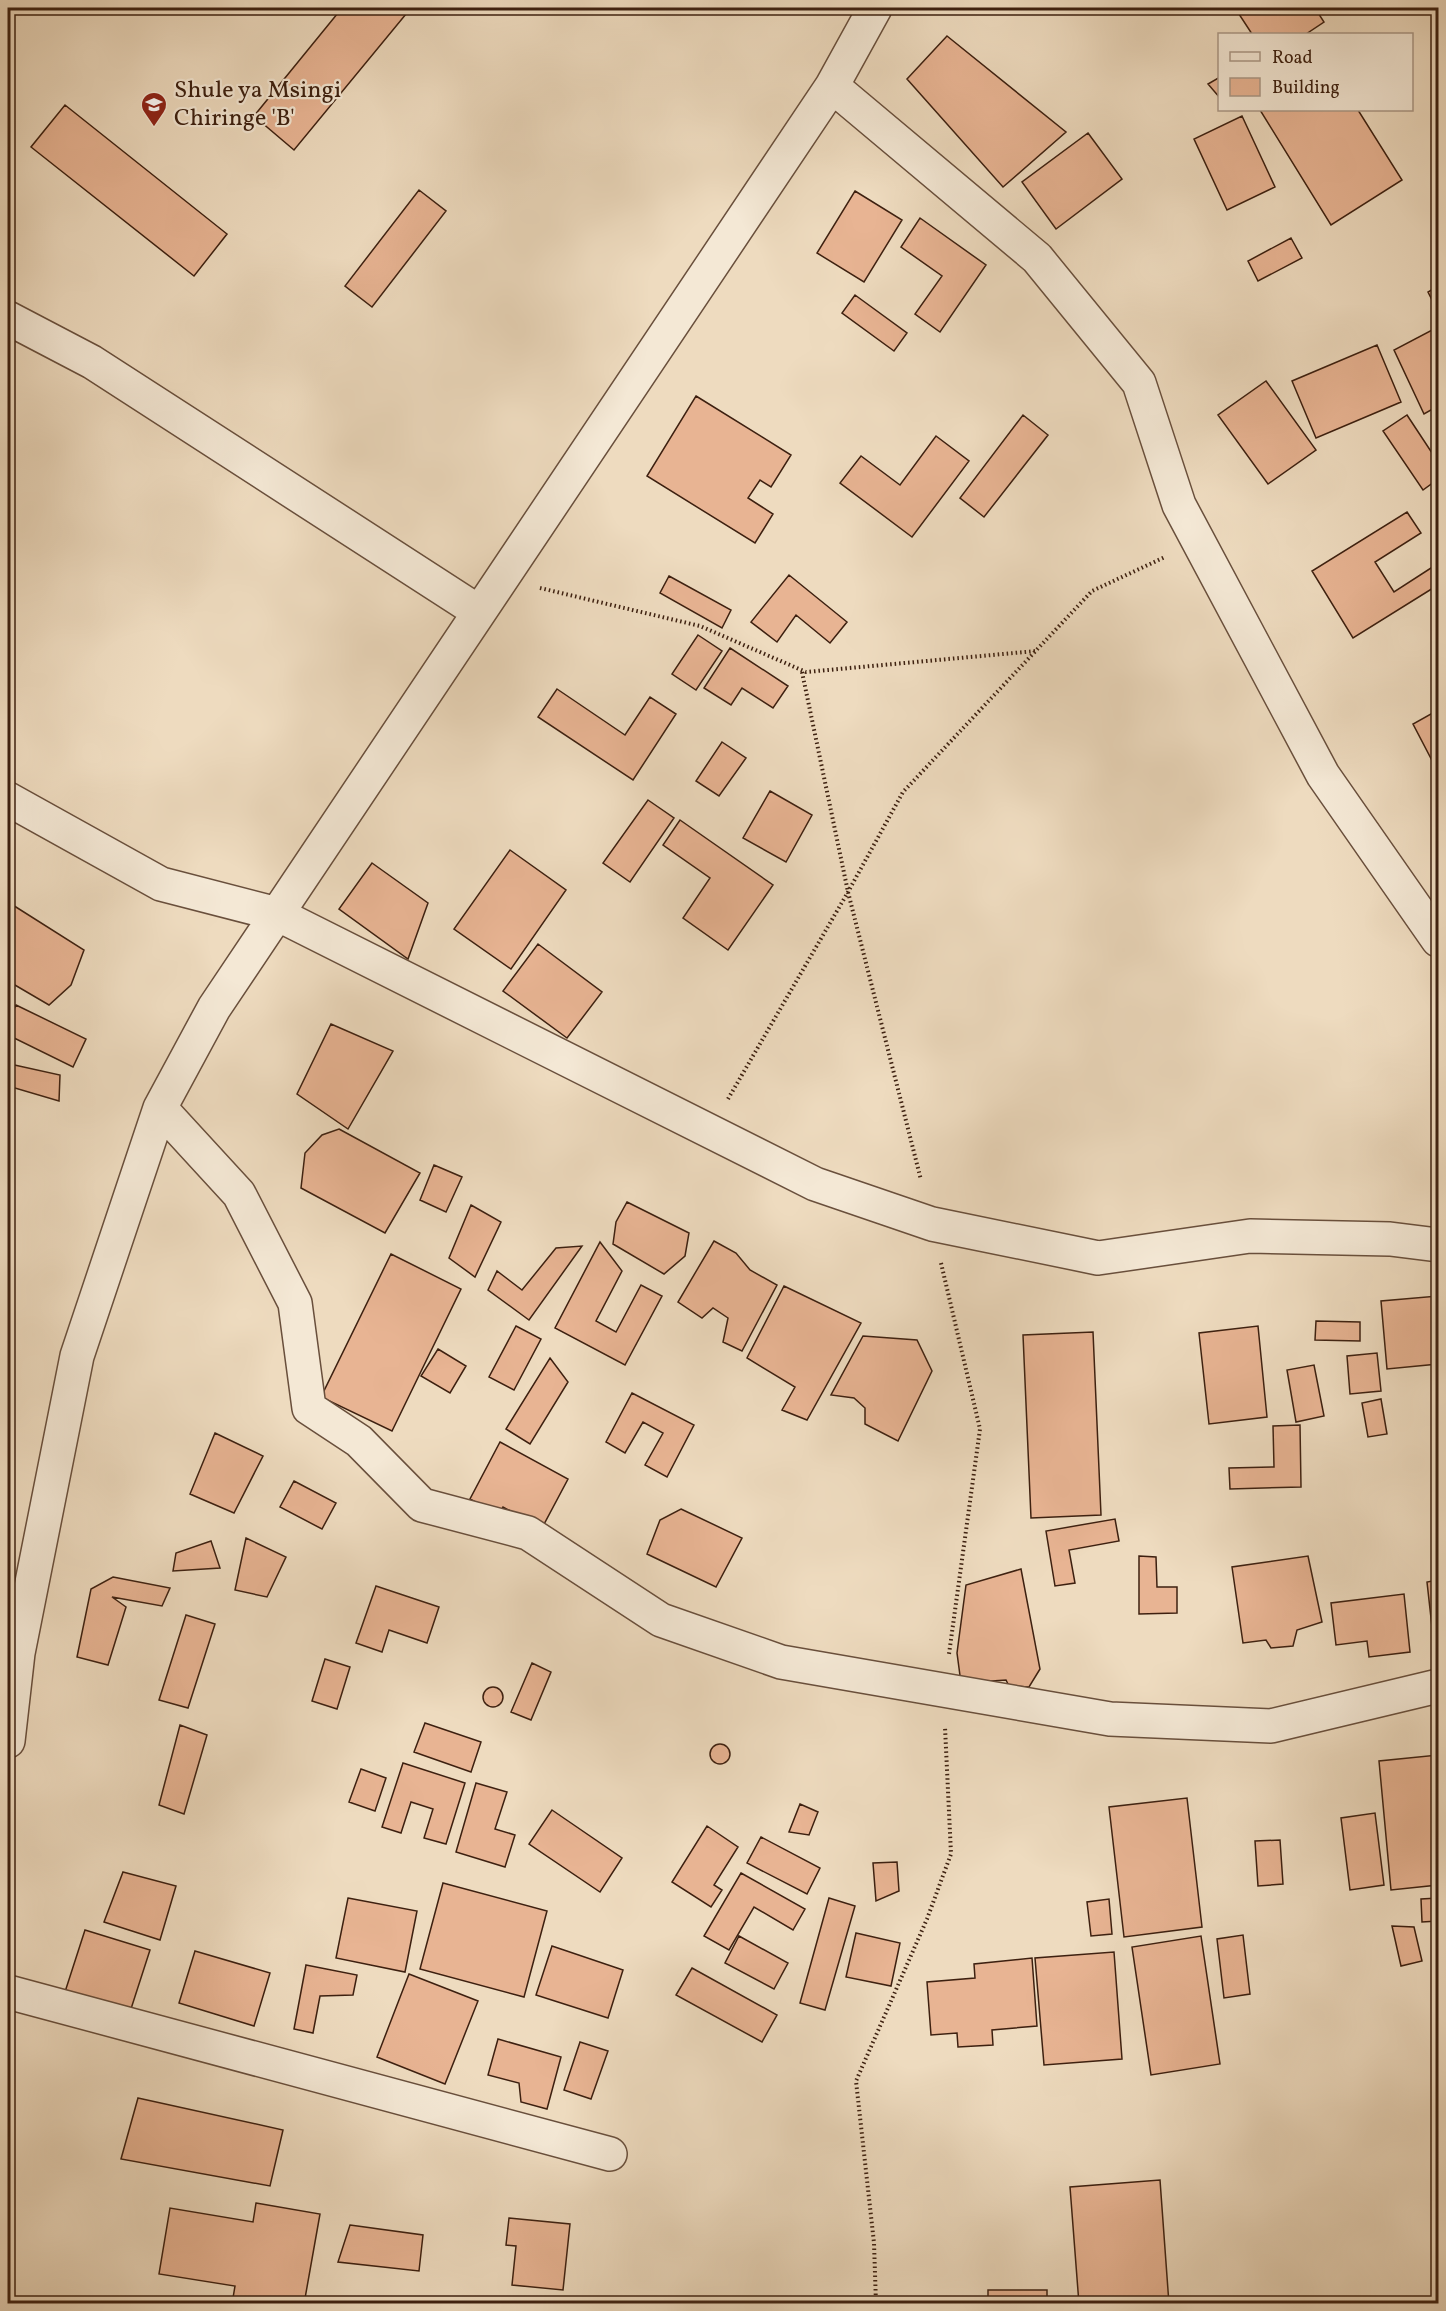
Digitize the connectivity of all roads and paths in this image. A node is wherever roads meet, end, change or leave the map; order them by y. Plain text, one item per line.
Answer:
1 (875, 8) edge
2 (832, 86) junction
3 (8, 318) edge
4 (1198, 541) junction
5 (501, 579) junction
6 (479, 612) junction
7 (1036, 651) junction
8 (802, 672) dead end
9 (8, 799) edge
10 (848, 892) junction
11 (276, 914) junction
12 (1438, 940) edge
13 (160, 1108) junction
14 (710, 1131) junction
15 (932, 1224) junction
16 (1438, 1245) edge
17 (1438, 1686) edge
18 (943, 1689) junction
19 (8, 1741) edge
20 (8, 1992) edge
21 (610, 2154) dead end
22 (876, 2304) edge

1 - 2 street
2 - 4 street
2 - 5 street
3 - 6 street
4 - 7 path
4 - 12 street
5 - 6 street
5 - 7 path
6 - 11 street
7 - 10 path
8 - 10 path
9 - 11 street
10 - 14 path
10 - 15 path
11 - 13 street
11 - 14 street
13 - 18 street
13 - 19 street
14 - 15 street
15 - 16 street
15 - 18 path
17 - 18 street
18 - 22 path
20 - 21 street

